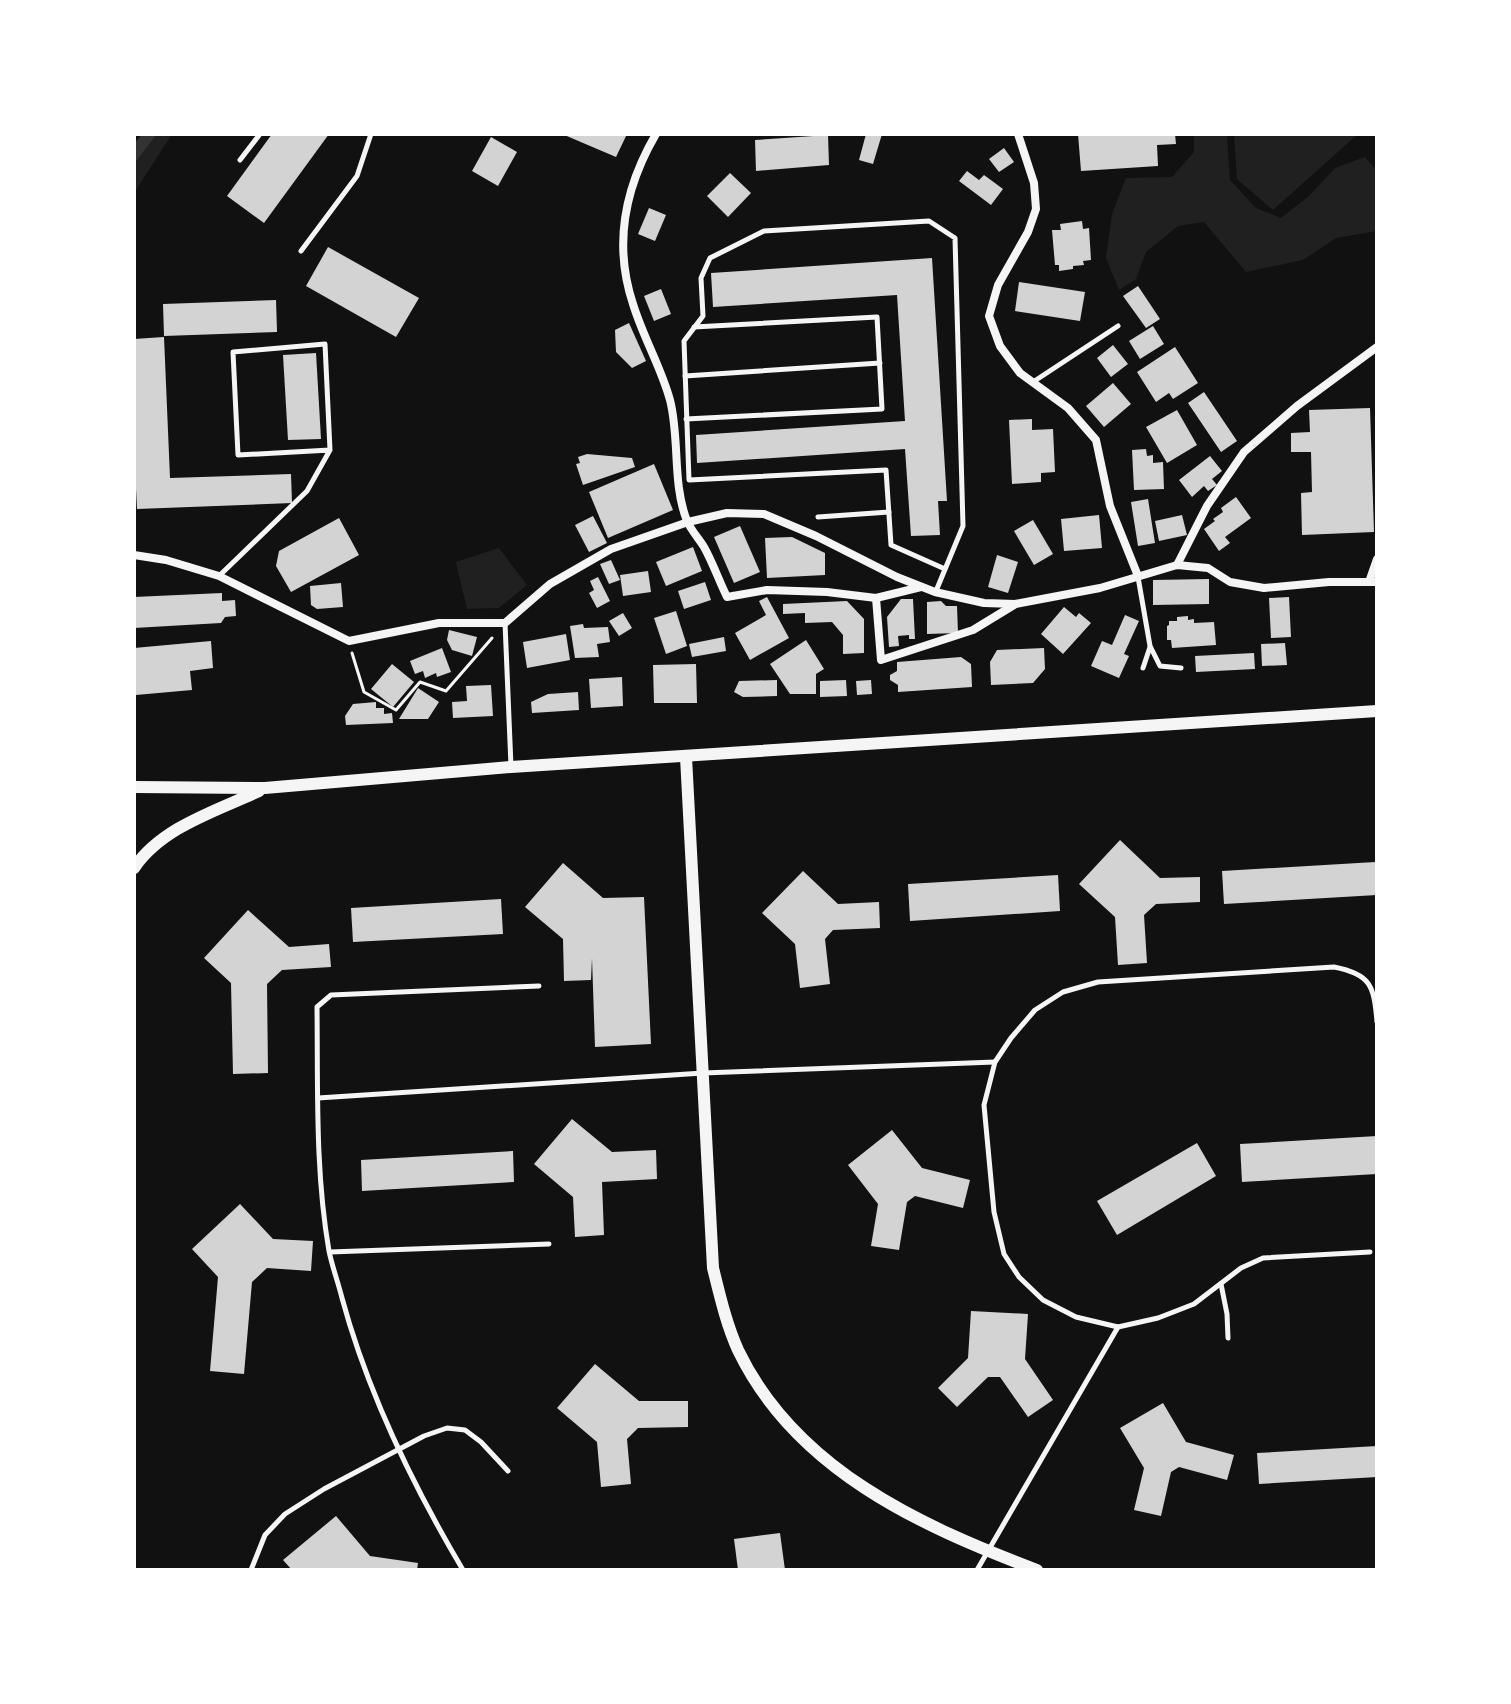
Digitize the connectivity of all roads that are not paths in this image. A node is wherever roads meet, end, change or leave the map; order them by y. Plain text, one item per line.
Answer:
1 (260, 134) edge
2 (371, 134) edge
3 (656, 134) edge
4 (1018, 134) edge
5 (240, 160) dead end
6 (301, 251) dead end
7 (1118, 326) dead end
8 (694, 327) junction
9 (1377, 347) edge
10 (880, 363) junction
11 (685, 376) junction
12 (1032, 382) junction
13 (686, 419) junction
14 (330, 450) junction
15 (889, 512) junction
16 (818, 517) dead end
17 (688, 522) junction
18 (134, 555) edge
19 (1377, 559) edge
20 (1177, 565) junction
21 (945, 569) junction
22 (219, 576) junction
23 (1138, 576) junction
24 (1373, 582) edge
25 (921, 587) junction
26 (935, 592) junction
27 (876, 598) junction
28 (1015, 604) junction
29 (505, 623) junction
30 (1150, 646) junction
31 (1143, 668) dead end
32 (1181, 668) dead end
33 (1377, 711) edge
34 (686, 757) junction
35 (511, 767) junction
36 (134, 787) edge
37 (265, 788) junction
38 (134, 868) edge
39 (539, 986) dead end
40 (1377, 1022) edge
41 (995, 1062) junction
42 (703, 1073) junction
43 (318, 1098) junction
44 (549, 1244) dead end
45 (329, 1252) junction
46 (1370, 1252) dead end
47 (1221, 1284) junction
48 (1118, 1327) junction
49 (1228, 1338) dead end
50 (399, 1452) junction
51 (508, 1471) dead end
52 (988, 1552) junction
53 (251, 1570) edge
54 (463, 1570) edge
55 (977, 1570) edge
56 (1037, 1570) edge

1 - 5 lane
2 - 6 lane
3 - 17 street
4 - 12 street
7 - 12 lane
8 - 10 lane
8 - 11 lane
8 - 21 lane
9 - 20 street
10 - 11 lane
10 - 13 lane
11 - 13 lane
12 - 23 street
13 - 15 lane
14 - 14 lane
14 - 22 lane
15 - 16 lane
15 - 21 lane
17 - 25 street
17 - 27 street
17 - 29 street
18 - 22 street
19 - 24 street
20 - 23 street
20 - 24 street
21 - 26 lane
22 - 29 street
23 - 28 street
23 - 30 lane
25 - 26 street
25 - 27 street
26 - 28 street
27 - 28 street
29 - 35 lane
30 - 31 lane
30 - 32 lane
33 - 34 street
34 - 35 street
34 - 42 street
35 - 37 street
36 - 37 street
37 - 38 street
39 - 43 lane
40 - 41 lane
41 - 42 lane
41 - 48 lane
42 - 43 lane
42 - 52 street
43 - 45 lane
44 - 45 lane
45 - 50 lane
46 - 47 lane
47 - 48 lane
47 - 49 lane
48 - 52 lane
50 - 51 lane
50 - 53 lane
50 - 54 lane
52 - 55 lane
52 - 56 street

